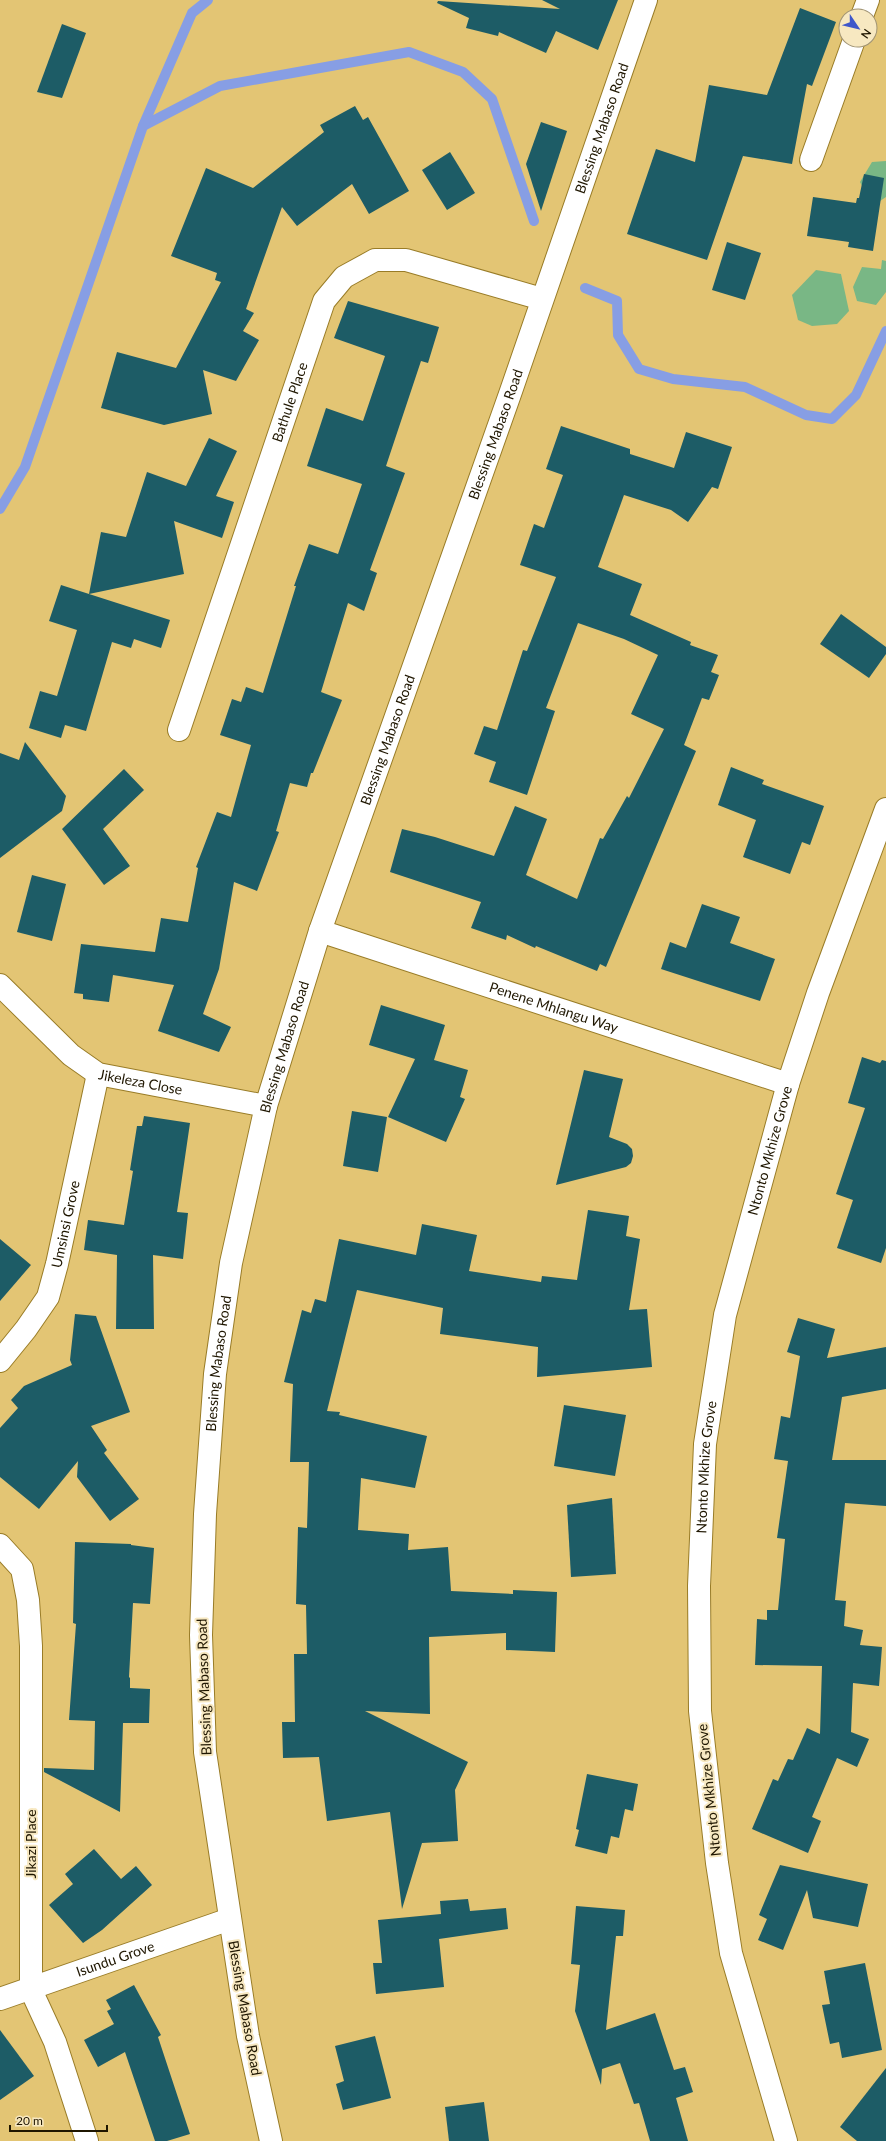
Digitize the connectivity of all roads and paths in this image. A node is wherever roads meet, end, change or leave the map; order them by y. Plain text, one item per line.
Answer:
1 (646, 0) edge
2 (851, 48) edge
3 (811, 160) dead end
4 (542, 299) junction
5 (179, 730) dead end
6 (886, 809) edge
7 (320, 931) junction
8 (0, 985) edge
9 (98, 1074) junction
10 (788, 1084) junction
11 (266, 1106) junction
12 (0, 1361) edge
13 (0, 1545) edge
14 (230, 1918) junction
15 (31, 1990) junction
16 (0, 1999) edge
17 (87, 2141) edge
18 (271, 2141) edge
19 (786, 2141) edge

1 - 4 street, Blessing Mabaso Road
2 - 3 street
4 - 5 street, Bathule Place
4 - 7 street, Blessing Mabaso Road
6 - 10 street, Ntonto Mkhize Grove
7 - 10 street, Penene Mhlangu Way
7 - 11 street, Blessing Mabaso Road
8 - 9 street, Jikeleza Close
9 - 11 street, Jikeleza Close
9 - 12 street, Umsinsi Grove
10 - 19 street, Ntonto Mkhize Grove
11 - 14 street, Blessing Mabaso Road
13 - 15 street, Jikazi Place
14 - 15 street, Isundu Grove
14 - 18 street, Blessing Mabaso Road
15 - 16 street, Isundu Grove
15 - 17 street, Jikazi Place

